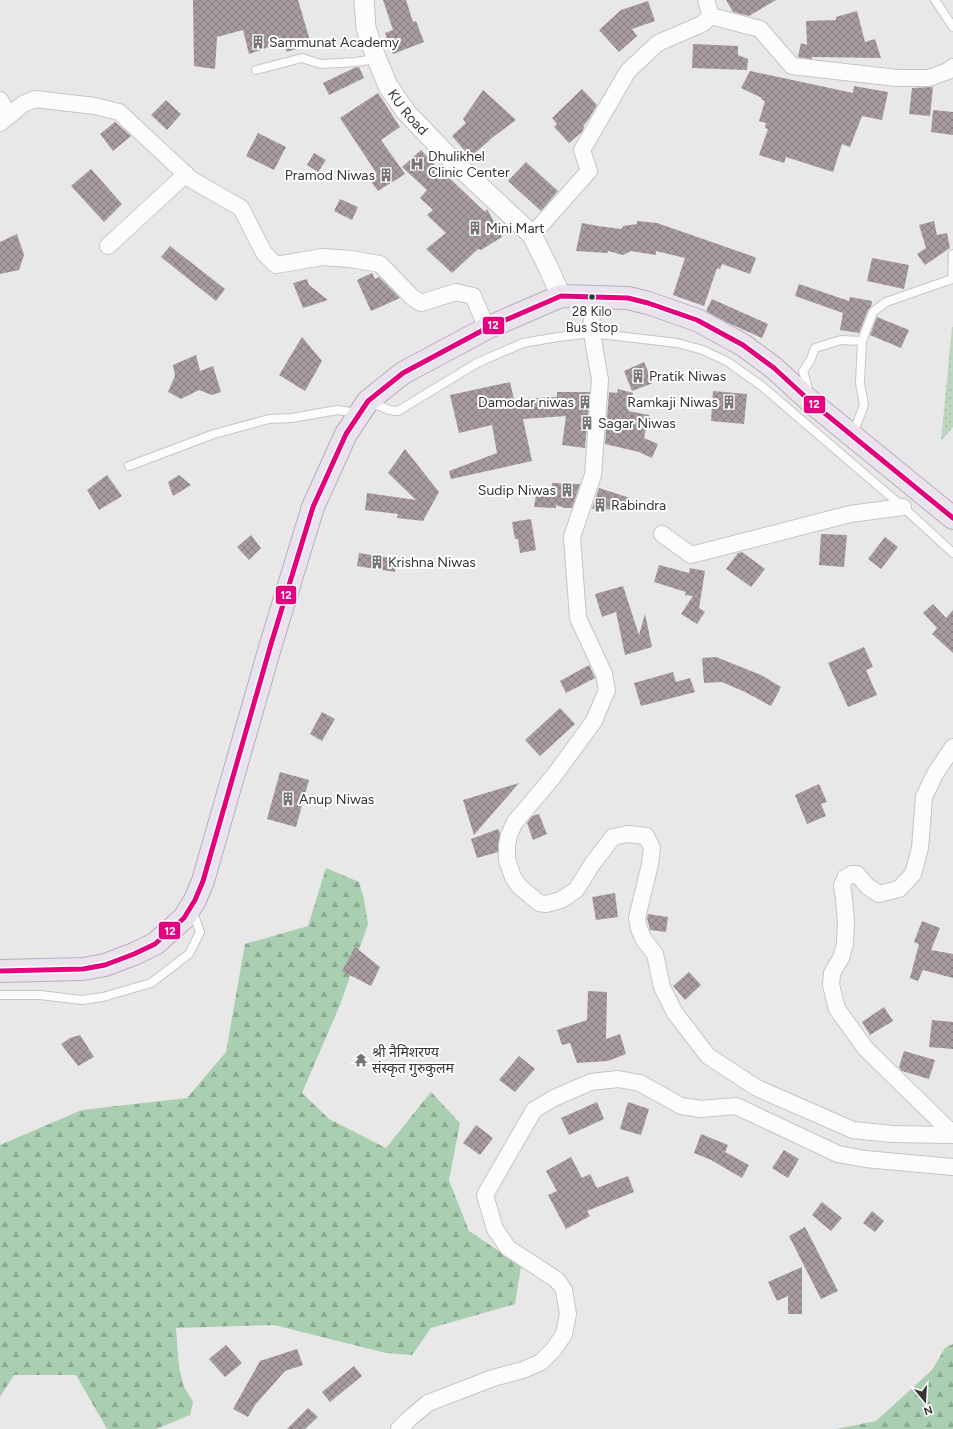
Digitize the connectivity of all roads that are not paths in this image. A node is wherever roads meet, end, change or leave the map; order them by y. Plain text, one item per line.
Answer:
1 (364, 0) edge
2 (706, 0) edge
3 (936, 0) edge
4 (711, 16) junction
5 (953, 27) edge
6 (377, 59) junction
7 (953, 67) edge
8 (256, 70) dead end
9 (0, 100) edge
10 (4, 120) edge
11 (186, 174) junction
12 (532, 235) junction
13 (108, 246) dead end
14 (953, 254) edge
15 (561, 296) junction
16 (591, 298) junction
17 (487, 328) junction
18 (592, 333) junction
19 (862, 341) junction
20 (812, 402) junction
21 (363, 407) junction
22 (853, 435) junction
23 (129, 466) dead end
24 (903, 507) junction
25 (953, 518) edge
26 (662, 534) dead end
27 (953, 553) edge
28 (953, 748) edge
29 (190, 910) junction
30 (0, 971) edge
31 (0, 995) edge
32 (953, 1134) edge
33 (953, 1167) edge
34 (399, 1429) edge

1 - 6 street, KU Road
2 - 4 street
3 - 5 lane
4 - 7 street
4 - 12 street
6 - 8 lane
6 - 12 street, KU Road
9 - 10 street
10 - 11 street
11 - 13 street
11 - 17 street
12 - 15 street, KU Road
14 - 19 lane
15 - 16 highway
15 - 17 highway
16 - 18 street
16 - 20 highway
17 - 21 highway
18 - 21 lane
18 - 24 lane
18 - 32 street
19 - 20 lane
19 - 22 lane
20 - 22 highway
21 - 23 lane
21 - 29 highway
22 - 25 highway
24 - 26 street
24 - 27 lane
28 - 32 street
29 - 30 highway
29 - 31 lane
33 - 34 street

